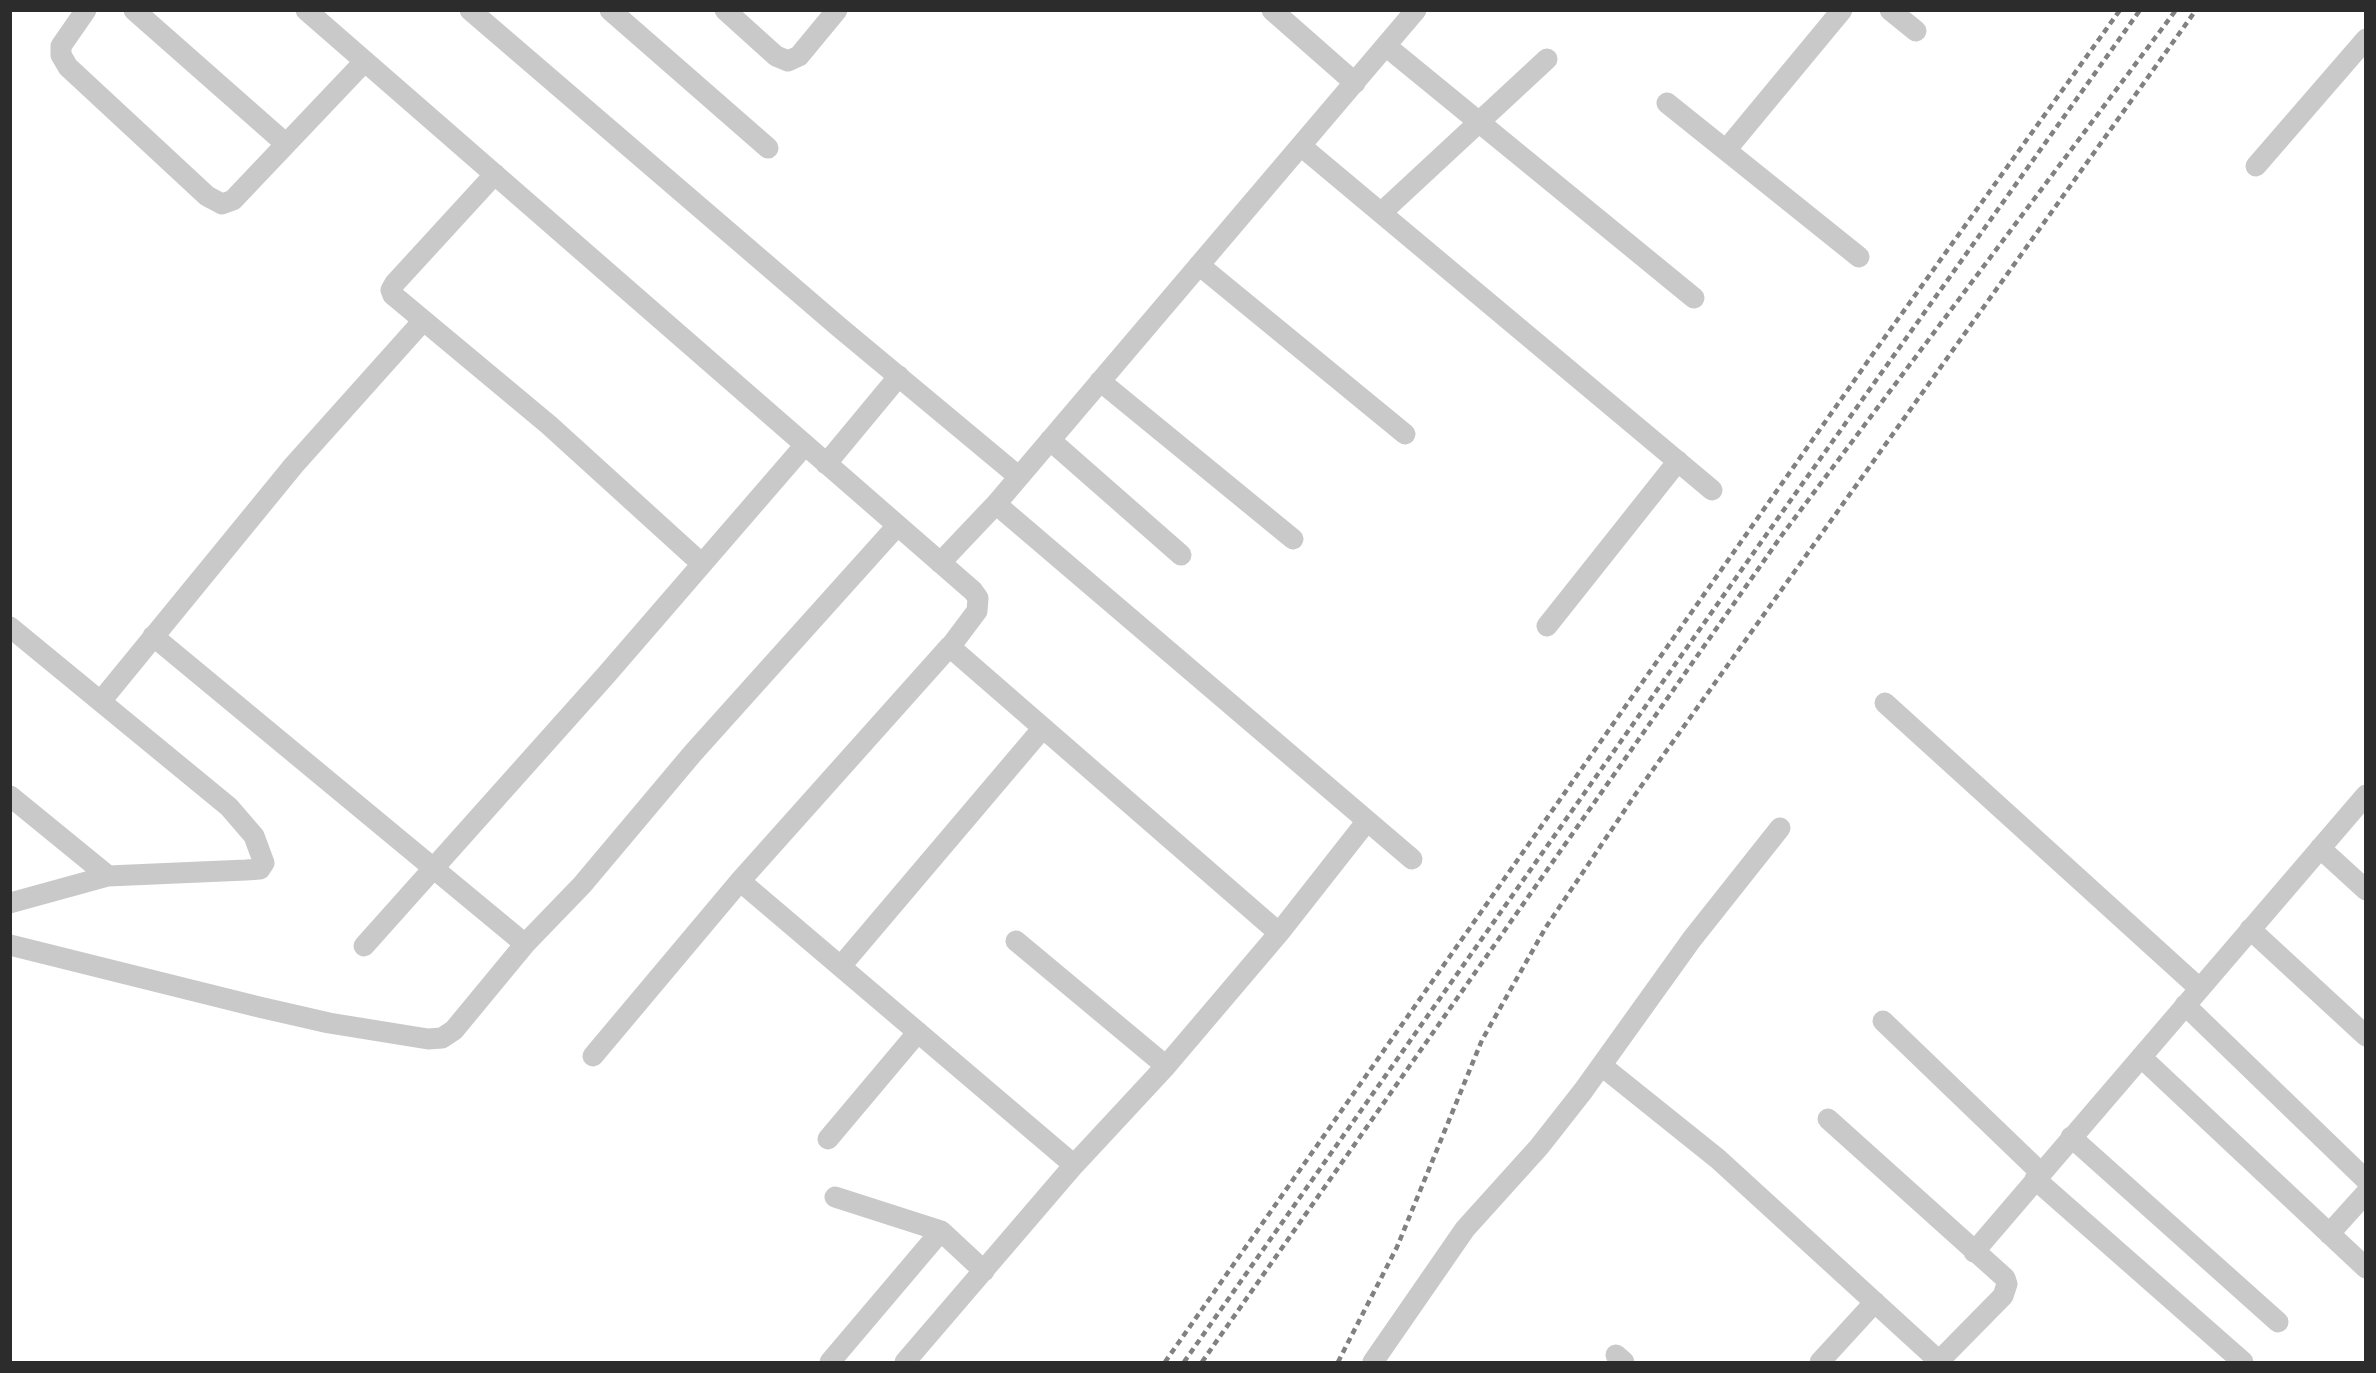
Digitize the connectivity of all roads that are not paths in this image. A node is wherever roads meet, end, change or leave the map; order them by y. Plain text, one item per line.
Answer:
1 (86, 10) edge
2 (134, 10) edge
3 (306, 10) edge
4 (470, 10) edge
5 (610, 10) edge
6 (725, 10) edge
7 (837, 10) edge
8 (1272, 10) edge
9 (1416, 10) edge
10 (1842, 10) edge
11 (1890, 10) edge
12 (1916, 32) dead end
13 (2366, 39) edge
14 (1386, 46) junction
15 (1547, 59) dead end
16 (365, 61) junction
17 (1354, 83) junction
18 (1667, 103) dead end
19 (1479, 123) junction
20 (286, 144) junction
21 (1301, 146) junction
22 (768, 148) dead end
23 (1726, 150) junction
24 (2256, 166) dead end
25 (495, 174) junction
26 (1381, 213) junction
27 (1859, 257) dead end
28 (1199, 265) junction
29 (1694, 298) dead end
30 (422, 322) junction
31 (899, 376) junction
32 (1100, 381) junction
33 (1404, 434) dead end
34 (1050, 440) junction
35 (805, 445) junction
36 (1678, 461) junction
37 (826, 464) junction
38 (1018, 476) junction
39 (1712, 490) dead end
40 (996, 504) junction
41 (897, 526) junction
42 (1293, 539) dead end
43 (1181, 555) dead end
44 (940, 563) junction
45 (702, 564) junction
46 (1546, 626) dead end
47 (10, 627) edge
48 (153, 636) junction
49 (950, 646) junction
50 (101, 701) junction
51 (1885, 703) dead end
52 (1042, 729) junction
53 (2366, 795) edge
54 (10, 796) edge
55 (1367, 821) junction
56 (1780, 828) dead end
57 (2320, 848) junction
58 (1412, 859) dead end
59 (432, 868) junction
60 (108, 876) junction
61 (740, 881) junction
62 (2366, 890) edge
63 (10, 903) edge
64 (2250, 929) junction
65 (1279, 933) junction
66 (1016, 941) dead end
67 (525, 944) junction
68 (10, 945) edge
69 (364, 946) dead end
70 (840, 966) junction
71 (2199, 988) junction
72 (2185, 1005) junction
73 (1883, 1021) dead end
74 (918, 1032) junction
75 (2366, 1036) edge
76 (592, 1056) dead end
77 (2140, 1057) junction
78 (1166, 1066) junction
79 (1602, 1066) junction
80 (1827, 1119) dead end
81 (2071, 1137) junction
82 (828, 1139) dead end
83 (1074, 1165) junction
84 (2038, 1176) junction
85 (2366, 1180) edge
86 (2366, 1193) edge
87 (835, 1197) dead end
88 (941, 1231) junction
89 (2329, 1234) junction
90 (1974, 1252) junction
91 (2366, 1268) edge
92 (984, 1270) junction
93 (1875, 1302) junction
94 (2278, 1322) dead end
95 (830, 1362) edge
96 (905, 1362) edge
97 (1373, 1362) edge
98 (1820, 1362) edge
99 (1939, 1362) edge
100 (2243, 1362) edge

1 - 20 street
2 - 20 street
3 - 16 street
4 - 31 street
5 - 22 street
6 - 7 street
8 - 17 street
9 - 14 street
10 - 23 street
11 - 12 street
13 - 24 street
14 - 17 street
14 - 19 street
15 - 19 street
16 - 20 street
16 - 25 street
17 - 21 street
18 - 23 street
19 - 26 street
19 - 29 street
21 - 26 street
21 - 28 street
23 - 27 street
25 - 30 street
25 - 35 street
26 - 36 street
28 - 32 street
28 - 33 street
30 - 45 street
30 - 48 street
31 - 37 street
31 - 38 street
32 - 34 street
32 - 42 street
34 - 38 street
34 - 43 street
35 - 37 street
35 - 45 street
36 - 39 street
36 - 46 street
37 - 41 street
38 - 40 street
40 - 44 street
40 - 55 street
41 - 44 street
41 - 67 street
44 - 49 street
45 - 59 street
47 - 50 street
48 - 50 street
48 - 59 street
49 - 52 street
49 - 61 street
50 - 60 street
51 - 71 street
52 - 65 street
52 - 70 street
53 - 57 street
54 - 60 street
55 - 58 street
55 - 65 street
56 - 79 street
57 - 62 street
57 - 64 street
59 - 67 street
59 - 69 street
60 - 63 street
61 - 70 street
61 - 76 street
64 - 71 street
64 - 75 street
65 - 78 street
66 - 78 street
67 - 68 street
70 - 74 street
71 - 72 street
72 - 77 street
72 - 85 street
73 - 84 street
74 - 82 street
74 - 83 street
77 - 81 street
77 - 89 street
78 - 83 street
79 - 93 street
79 - 97 street
80 - 90 street
81 - 84 street
81 - 94 street
83 - 92 street
84 - 90 street
84 - 100 street
86 - 89 street
87 - 88 street
88 - 92 street
88 - 95 street
89 - 91 street
90 - 99 street
92 - 96 street
93 - 98 street
93 - 99 street

